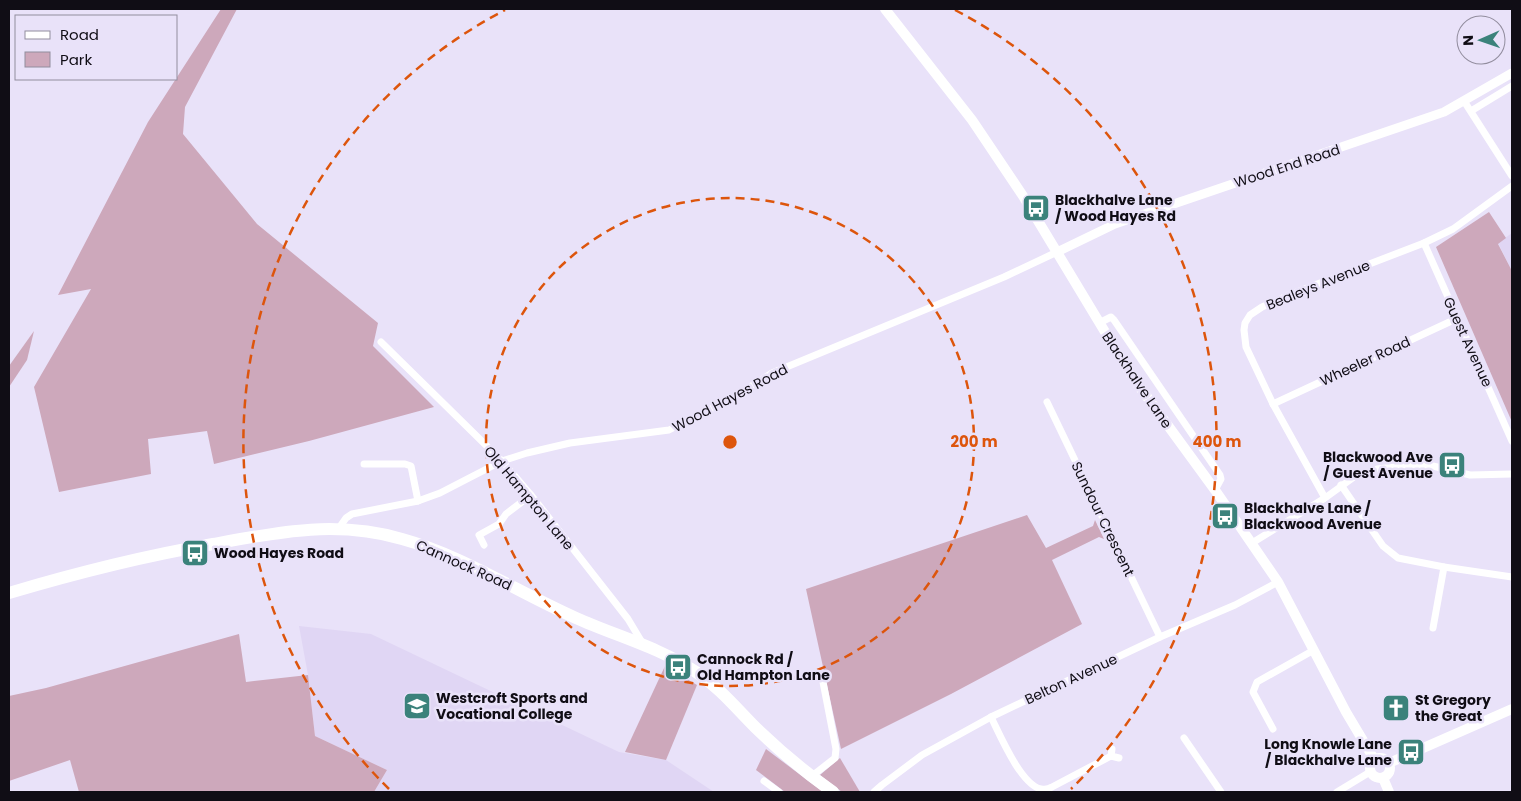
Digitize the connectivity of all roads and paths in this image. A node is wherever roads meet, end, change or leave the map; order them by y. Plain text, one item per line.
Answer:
1 (885, 9) edge
2 (1512, 73) edge
3 (1512, 86) edge
4 (1464, 100) junction
5 (1471, 111) junction
6 (1512, 176) edge
7 (1512, 186) edge
8 (1424, 243) junction
9 (1057, 252) junction
10 (1458, 318) junction
11 (1099, 323) junction
12 (381, 342) dead end
13 (1047, 402) dead end
14 (1273, 404) junction
15 (1512, 441) edge
16 (502, 462) junction
17 (364, 464) dead end
18 (1512, 474) edge
19 (1341, 485) junction
20 (1215, 490) junction
21 (531, 495) junction
22 (1325, 498) junction
23 (418, 501) junction
24 (339, 528) junction
25 (1252, 543) junction
26 (484, 545) dead end
27 (1444, 567) junction
28 (1512, 577) edge
29 (1278, 582) junction
30 (9, 593) edge
31 (1432, 628) dead end
32 (1160, 637) junction
33 (643, 644) junction
34 (1314, 650) junction
35 (822, 682) dead end
36 (1512, 709) edge
37 (990, 717) junction
38 (1273, 729) dead end
39 (1184, 738) dead end
40 (1114, 754) dead end
41 (1374, 759) junction
42 (1389, 763) junction
43 (1370, 772) junction
44 (812, 776) junction
45 (1384, 778) junction
46 (764, 781) dead end
47 (779, 792) edge
48 (833, 792) edge
49 (874, 792) edge
50 (1220, 792) edge
51 (1337, 792) edge
52 (1390, 792) edge

1 - 9 main road, Blackhalve Lane
2 - 4 street, Wood End Road
3 - 5 street
4 - 5 street
4 - 9 street, Wood End Road
5 - 6 street
7 - 8 street, Bealeys Avenue
8 - 10 street, Guest Avenue
8 - 14 street, Bealeys Avenue
9 - 11 main road, Blackhalve Lane
9 - 16 street, Wood Hayes Road
10 - 14 street, Wheeler Road
10 - 15 street, Guest Avenue
11 - 20 main road, Blackhalve Lane
11 - 20 street
12 - 16 street, Old Hampton Lane
13 - 32 street, Sundour Crescent
14 - 22 street, Bealeys Avenue
16 - 21 street, Old Hampton Lane
16 - 23 street, Wood Hayes Road
17 - 23 street
18 - 19 street
19 - 22 street
19 - 27 street
20 - 25 main road, Blackhalve Lane
21 - 26 street
21 - 33 street, Old Hampton Lane
22 - 25 street
23 - 24 street, Wood Hayes Road
24 - 30 highway, Cannock Road
24 - 33 highway, Cannock Road
25 - 29 main road, Blackhalve Lane
27 - 28 street
27 - 31 street
29 - 32 street, Belton Avenue
29 - 34 main road, Blackhalve Lane
32 - 37 street, Belton Avenue
33 - 44 highway, Cannock Road
34 - 38 street
34 - 41 main road, Blackhalve Lane
35 - 44 street
36 - 42 main road
37 - 40 street
37 - 49 street, Belton Avenue
39 - 50 street
41 - 42 main road
41 - 43 main road
42 - 45 main road
43 - 45 main road
43 - 51 street
44 - 48 highway, Cannock Road
45 - 52 main road
46 - 47 street

